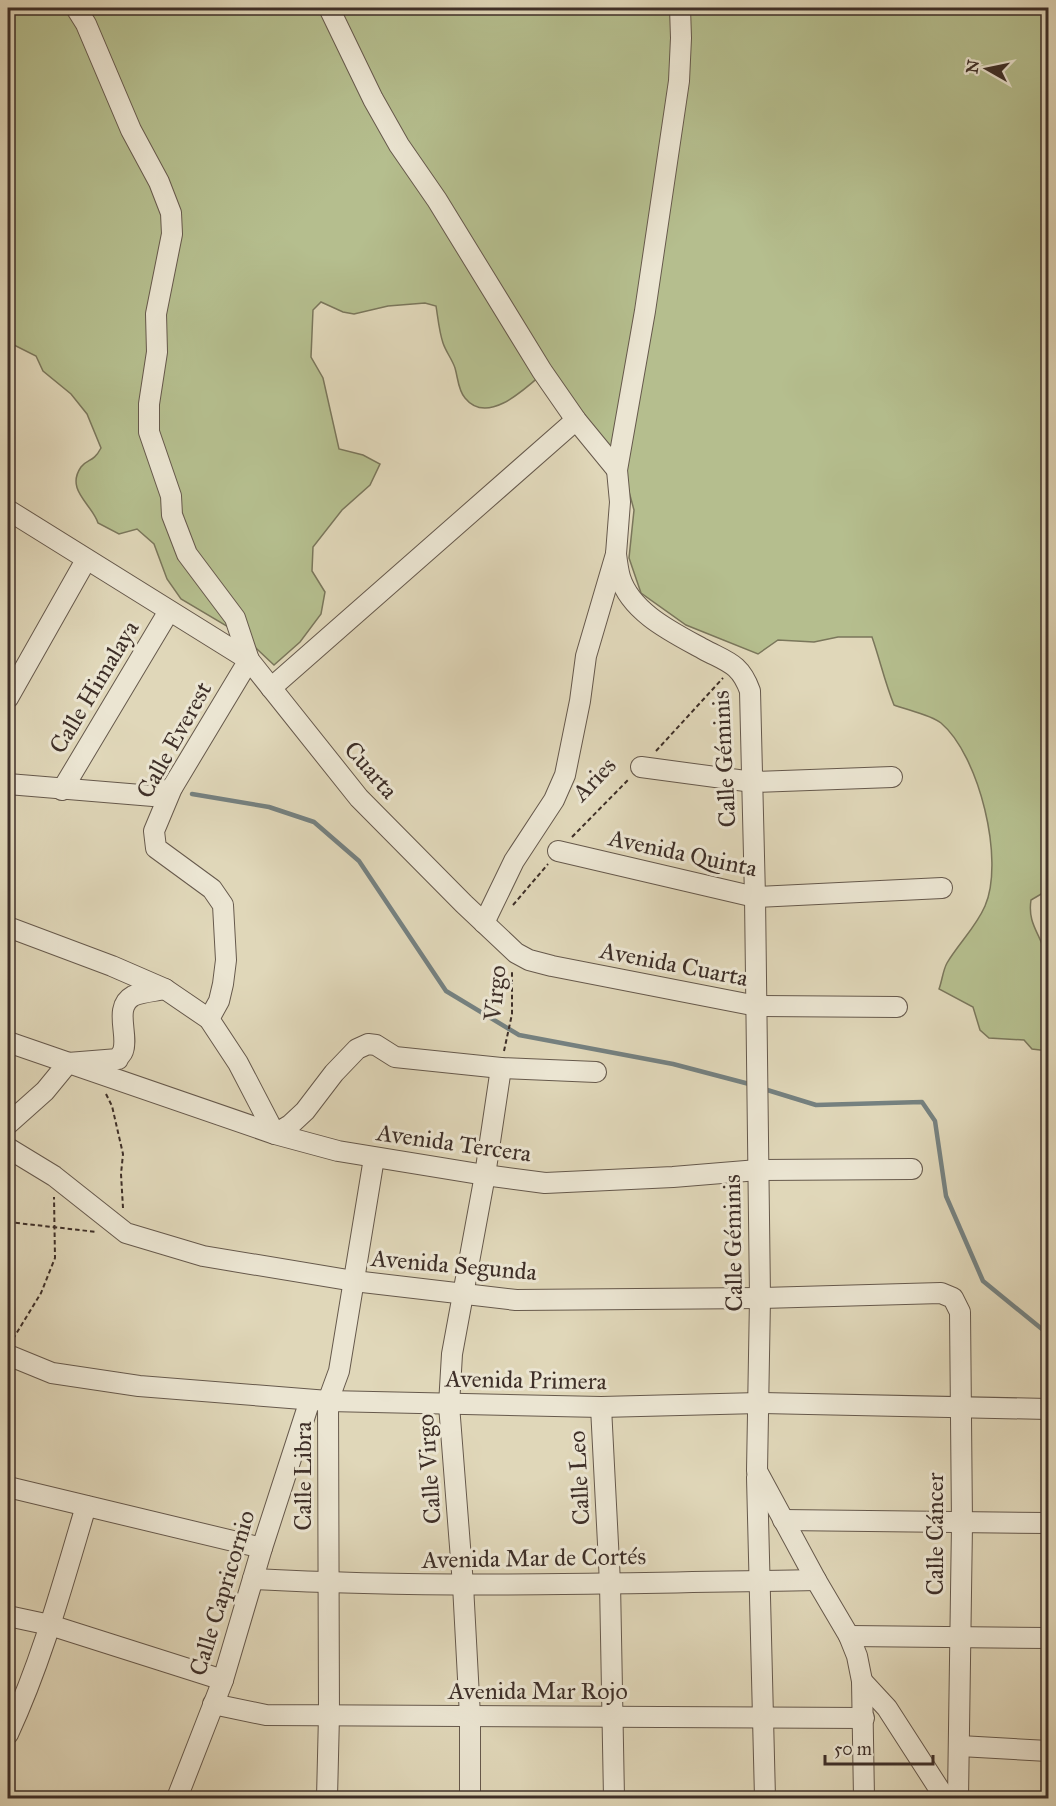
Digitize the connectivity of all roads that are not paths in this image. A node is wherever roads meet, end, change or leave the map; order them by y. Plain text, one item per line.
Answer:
1 (76, 8) edge
2 (329, 8) edge
3 (680, 8) edge
4 (576, 420) junction
5 (617, 470) junction
6 (8, 510) edge
7 (616, 554) junction
8 (86, 560) junction
9 (169, 611) junction
10 (249, 660) junction
11 (271, 688) junction
12 (8, 698) edge
13 (641, 767) road end
14 (892, 777) dead end
15 (753, 782) junction
16 (8, 784) edge
17 (172, 788) junction
18 (62, 790) junction
19 (558, 851) road end
20 (942, 888) dead end
21 (755, 897) junction
22 (464, 904) joint
23 (488, 926) junction
24 (8, 927) edge
25 (165, 989) junction
26 (757, 1006) junction
27 (897, 1007) dead end
28 (209, 1019) junction
29 (8, 1042) edge
30 (68, 1063) junction
31 (501, 1068) junction
32 (596, 1072) dead end
33 (8, 1124) edge
34 (275, 1134) junction
35 (8, 1148) edge
36 (374, 1158) junction
37 (758, 1170) junction
38 (912, 1170) dead end
39 (485, 1175) junction
40 (354, 1281) junction
41 (929, 1293) joint
42 (463, 1295) junction
43 (760, 1298) junction
44 (8, 1355) edge
45 (319, 1401) junction
46 (759, 1403) junction
47 (449, 1405) junction
48 (601, 1407) junction
49 (960, 1408) junction
50 (1048, 1409) edge
51 (757, 1471) junction
52 (8, 1486) edge
53 (87, 1506) junction
54 (783, 1520) junction
55 (1048, 1523) edge
56 (962, 1524) junction
57 (262, 1548) junction
58 (253, 1579) junction
59 (816, 1580) junction
60 (759, 1581) junction
61 (329, 1583) junction
62 (610, 1583) junction
63 (464, 1585) junction
64 (8, 1616) edge
65 (50, 1625) junction
66 (849, 1636) junction
67 (960, 1637) junction
68 (1048, 1638) edge
69 (223, 1680) junction
70 (862, 1681) junction
71 (213, 1704) junction
72 (329, 1715) junction
73 (470, 1716) junction
74 (612, 1717) junction
75 (764, 1718) junction
76 (864, 1718) junction
77 (8, 1734) edge
78 (960, 1746) junction
79 (1048, 1750) edge
80 (177, 1798) edge
81 (327, 1798) edge
82 (470, 1798) edge
83 (614, 1798) edge
84 (765, 1798) edge
85 (864, 1798) edge
86 (945, 1798) edge
87 (958, 1798) edge

1 - 10 street
2 - 4 street
3 - 5 street
4 - 5 street
4 - 11 street
5 - 7 street
6 - 8 street
7 - 15 street, Calle Géminis
7 - 23 street
8 - 9 street
8 - 12 street
9 - 10 street
9 - 18 street, Calle Himalaya
10 - 11 street, Cuarta
10 - 17 street, Calle Everest
11 - 22 street, Cuarta
13 - 15 street
14 - 15 street
15 - 21 street, Calle Géminis
16 - 18 street
17 - 18 street
17 - 28 street, Calle Everest
19 - 21 street, Avenida Quinta
20 - 21 street, Avenida Quinta
21 - 26 street, Calle Géminis
22 - 23 street, Avenida Cuarta
23 - 26 street, Avenida Cuarta
24 - 25 street
25 - 28 street
25 - 30 street
26 - 27 street, Avenida Cuarta
26 - 37 street, Calle Géminis
28 - 34 street
29 - 30 street, Avenida Tercera
30 - 33 street
30 - 34 street, Avenida Tercera
31 - 32 street
31 - 34 street
31 - 39 street, Calle Virgo
34 - 36 street, Avenida Tercera
35 - 40 street, Avenida Segunda
36 - 39 street, Avenida Tercera
36 - 40 street, Calle Libra
37 - 38 street, Avenida Tercera
37 - 39 street, Avenida Tercera
37 - 43 street, Calle Géminis
39 - 42 street, Calle Virgo
40 - 42 street, Avenida Segunda
40 - 45 street, Calle Libra
41 - 43 street, Avenida Segunda
41 - 49 street, Calle Cáncer
42 - 43 street, Avenida Segunda
42 - 47 street, Calle Virgo
43 - 46 street, Calle Géminis
44 - 45 street, Avenida Primera
45 - 47 street, Avenida Primera
45 - 57 street, Calle Capricornio
45 - 61 street, Calle Libra
46 - 48 street, Avenida Primera
46 - 49 street, Avenida Primera
46 - 51 street, Calle Géminis
47 - 48 street, Avenida Primera
47 - 63 street, Calle Virgo
48 - 62 street, Calle Leo
49 - 50 street, Avenida Primera
49 - 56 street, Calle Cáncer
51 - 54 street, Calle Géminis
51 - 60 street
52 - 53 street
53 - 57 street
53 - 65 street
54 - 56 street
54 - 59 street, Calle Géminis
55 - 56 street
56 - 67 street, Calle Cáncer
57 - 58 street, Calle Capricornio
58 - 61 street, Avenida Mar de Cortés
58 - 69 street, Calle Capricornio
59 - 60 street, Avenida Mar de Cortés
59 - 66 street, Calle Géminis
60 - 62 street, Avenida Mar de Cortés
60 - 75 street
61 - 63 street, Avenida Mar de Cortés
61 - 72 street, Calle Libra
62 - 63 street, Avenida Mar de Cortés
62 - 74 street, Calle Leo
63 - 73 street, Calle Virgo
64 - 65 street
65 - 69 street
65 - 77 street
66 - 67 street
66 - 70 street, Calle Géminis
67 - 68 street
67 - 78 street, Calle Cáncer
69 - 71 street, Calle Capricornio
70 - 76 street, Calle Géminis
70 - 86 street
71 - 72 street, Avenida Mar Rojo
71 - 80 street, Calle Capricornio
72 - 73 street, Avenida Mar Rojo
72 - 81 street, Calle Libra
73 - 74 street, Avenida Mar Rojo
73 - 82 street, Calle Virgo
74 - 75 street, Avenida Mar Rojo
74 - 83 street, Calle Leo
75 - 76 street, Avenida Mar Rojo
75 - 84 street
76 - 85 street, Calle Géminis
78 - 79 street
78 - 87 street, Calle Cáncer

